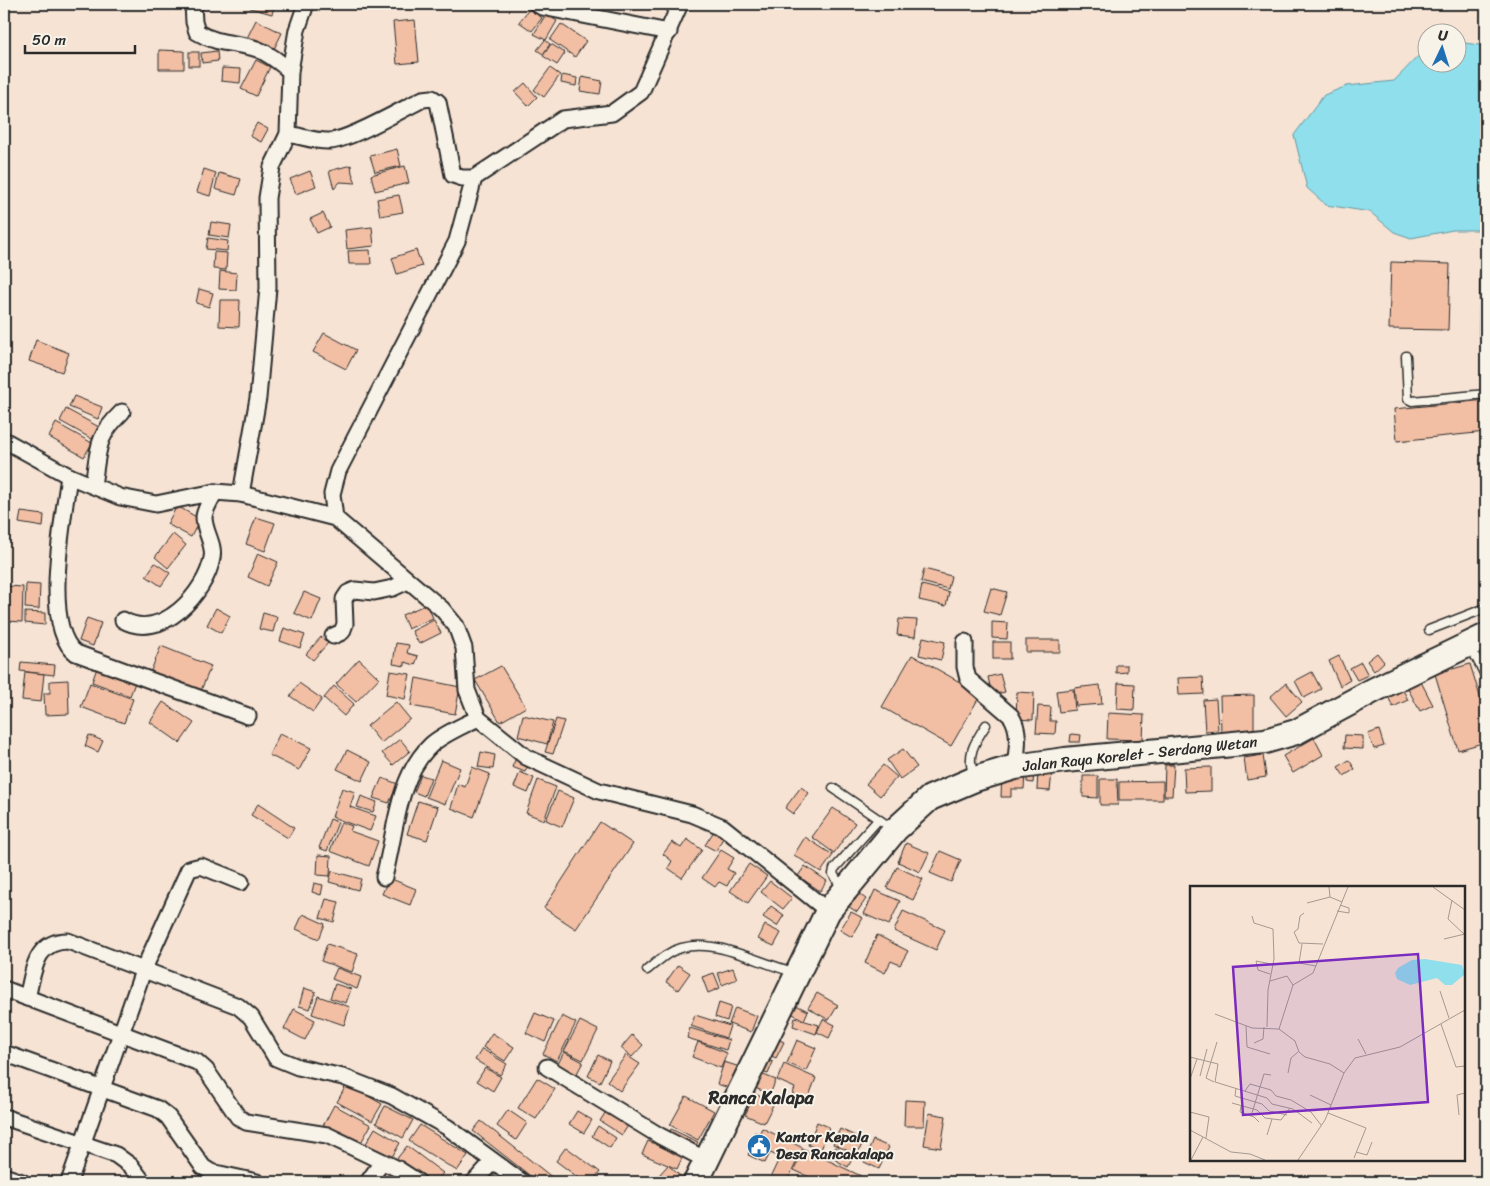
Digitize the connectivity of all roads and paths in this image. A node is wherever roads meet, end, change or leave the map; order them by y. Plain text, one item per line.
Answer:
1 (193, 4) edge
2 (306, 4) edge
3 (537, 4) edge
4 (680, 4) edge
5 (669, 32) junction
6 (290, 71) junction
7 (288, 134) junction
8 (474, 178) junction
9 (1485, 273) dead end
10 (1486, 338) edge
11 (1406, 356) dead end
12 (1486, 394) edge
13 (122, 412) dead end
14 (4, 440) edge
15 (69, 476) junction
16 (93, 485) junction
17 (215, 492) junction
18 (241, 494) junction
19 (335, 518) junction
20 (408, 581) junction
21 (1486, 608) edge
22 (123, 620) dead end
23 (1429, 630) dead end
24 (333, 636) dead end
25 (1478, 640) edge
26 (965, 642) dead end
27 (1486, 677) edge
28 (248, 716) dead end
29 (478, 718) junction
30 (986, 725) dead end
31 (1015, 767) junction
32 (975, 779) junction
33 (833, 788) dead end
34 (886, 825) junction
35 (384, 878) dead end
36 (241, 882) dead end
37 (828, 911) junction
38 (647, 970) dead end
39 (143, 971) junction
40 (798, 973) junction
41 (4, 989) edge
42 (26, 998) junction
43 (121, 1033) junction
44 (4, 1053) edge
45 (547, 1067) dead end
46 (102, 1088) junction
47 (4, 1117) edge
48 (82, 1142) junction
49 (706, 1160) junction
50 (493, 1161) junction
51 (382, 1162) junction
52 (4, 1176) edge
53 (22, 1182) edge
54 (69, 1182) edge
55 (143, 1182) edge
56 (257, 1182) edge
57 (368, 1182) edge
58 (418, 1182) edge
59 (474, 1182) edge
60 (522, 1182) edge
61 (696, 1182) edge

1 - 6 street
2 - 6 street
3 - 5 street
4 - 5 street
5 - 8 street
6 - 7 street
7 - 8 street
7 - 18 street
8 - 19 street
9 - 10 lane
11 - 12 lane
13 - 16 street
14 - 15 street
15 - 16 street
15 - 28 street
16 - 17 street
17 - 18 street
17 - 22 street
18 - 19 street
19 - 20 street
20 - 24 street
20 - 29 street
21 - 23 lane
25 - 27 lane
25 - 31 main road, Jalan Raya Korelet - Serdang Wetan
26 - 31 street
29 - 35 street
29 - 37 street
30 - 32 lane
31 - 32 main road, Jalan Raya Korelet - Serdang Wetan
32 - 34 main road, Jalan Raya Korelet - Serdang Wetan
33 - 34 lane
34 - 37 main road, Jalan Raya Korelet - Serdang Wetan
36 - 39 street
37 - 40 main road, Jalan Raya Korelet - Serdang Wetan
38 - 40 lane
39 - 42 street
39 - 43 street
39 - 50 street
40 - 49 main road, Jalan Raya Korelet - Serdang Wetan
41 - 42 street
42 - 43 street
43 - 46 street
43 - 51 street
44 - 46 street
45 - 49 street
46 - 48 street
46 - 56 street
47 - 48 street
48 - 54 street
48 - 55 street
49 - 61 main road, Jalan Raya Korelet - Serdang Wetan
50 - 59 street
50 - 60 street
51 - 57 street
51 - 58 street
52 - 53 street

